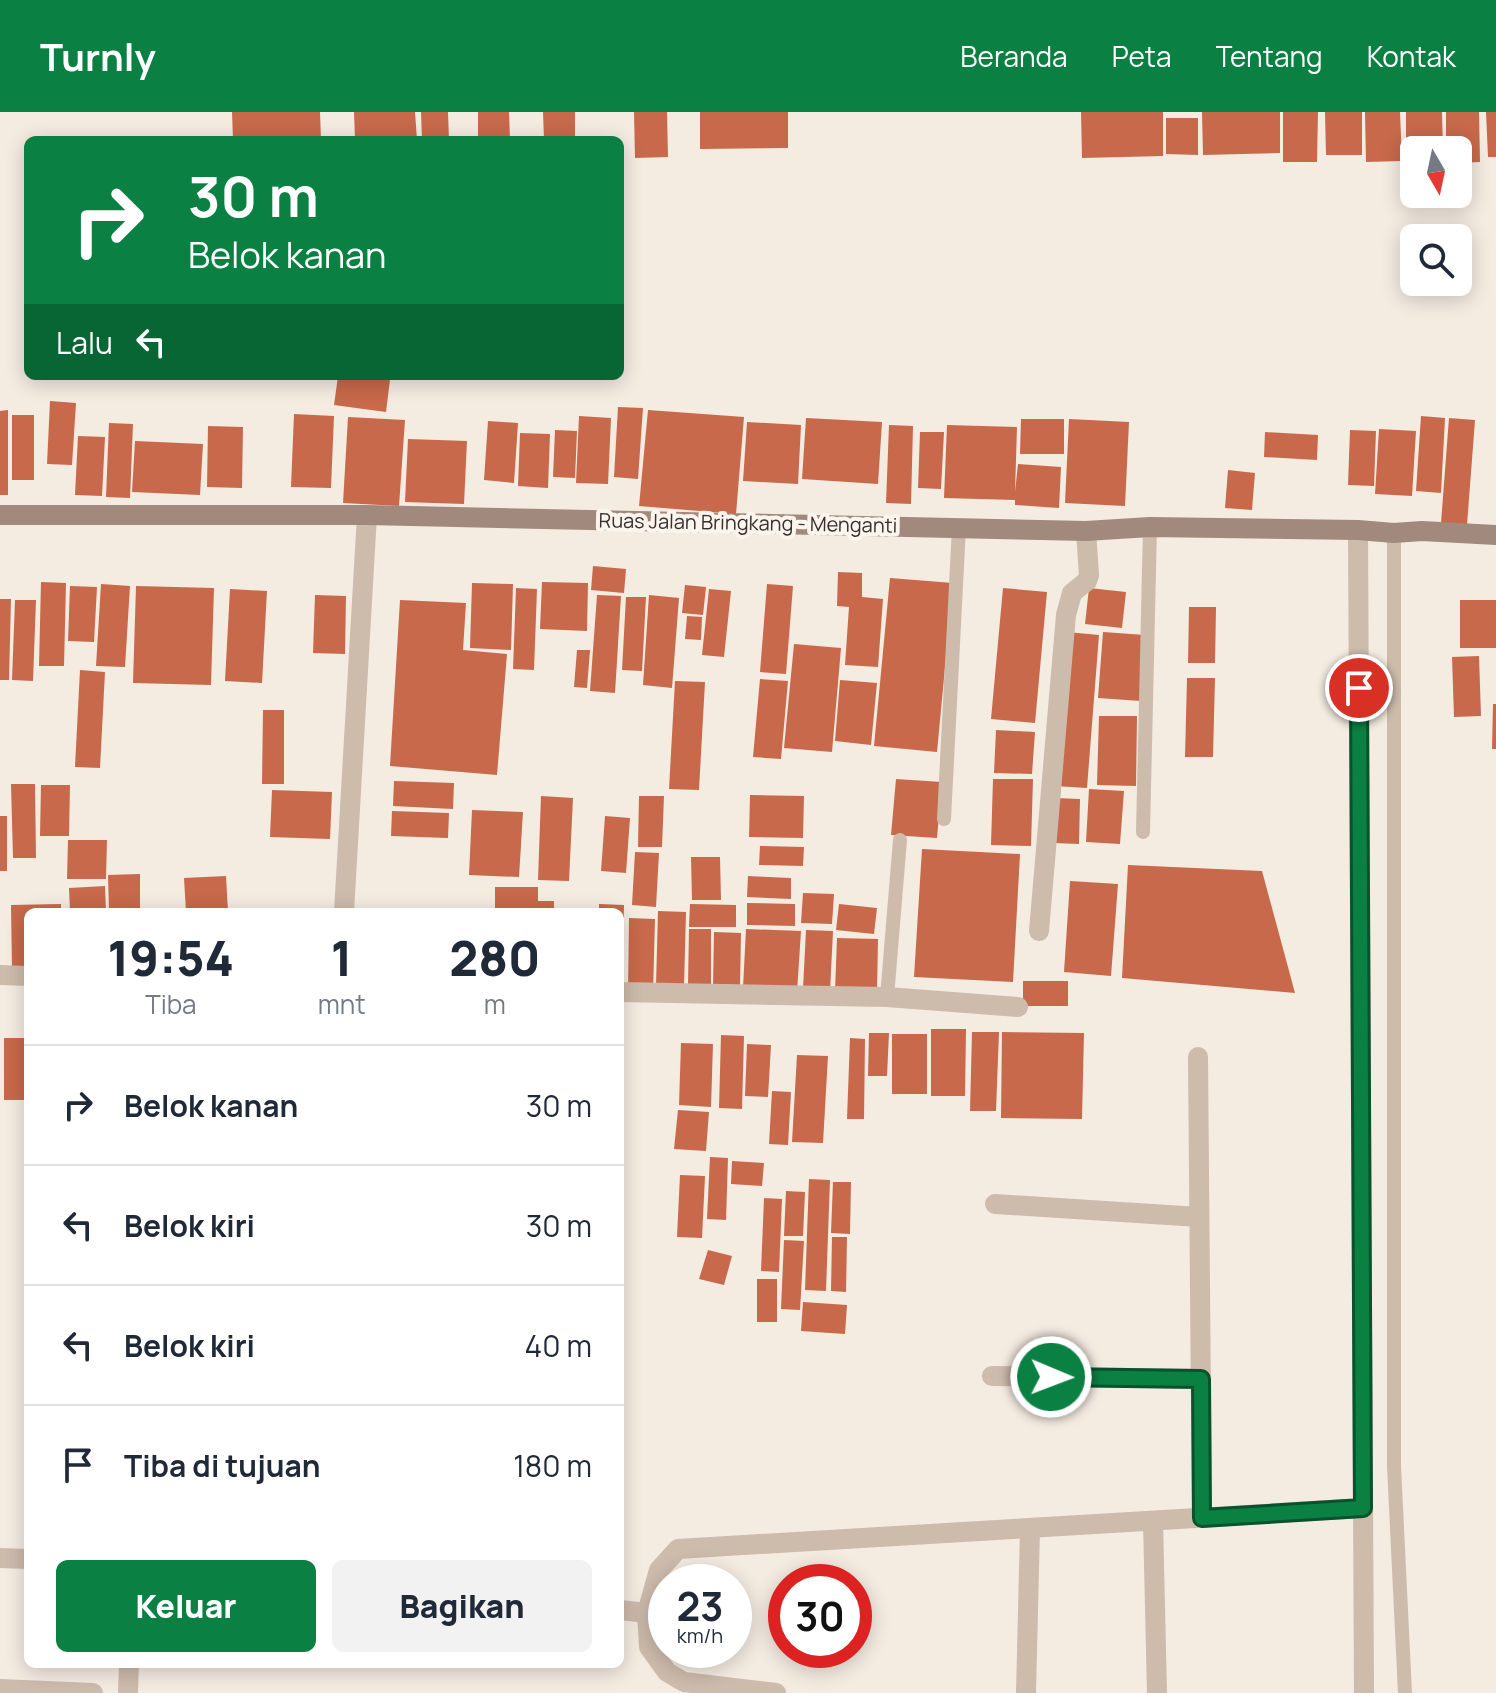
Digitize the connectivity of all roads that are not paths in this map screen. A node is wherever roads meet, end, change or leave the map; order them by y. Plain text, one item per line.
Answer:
1 (0, 515) edge
2 (367, 515) junction
3 (959, 527) junction
4 (1150, 527) junction
5 (1358, 530) junction
6 (1086, 531) junction
7 (1394, 533) junction
8 (1496, 535) edge
9 (944, 819) dead end
10 (1143, 832) dead end
11 (900, 840) dead end
12 (344, 908) edge
13 (1039, 931) dead end
14 (0, 975) edge
15 (24, 976) edge
16 (624, 992) edge
17 (887, 997) junction
18 (1018, 1007) dead end
19 (1198, 1057) dead end
20 (995, 1204) dead end
21 (1199, 1217) junction
22 (992, 1376) dead end
23 (1201, 1379) junction
24 (1363, 1508) junction
25 (1202, 1518) junction
26 (1153, 1521) junction
27 (1030, 1528) junction
28 (0, 1558) edge
29 (24, 1559) edge
30 (624, 1610) edge
31 (647, 1613) junction
32 (129, 1668) edge
33 (0, 1689) edge
34 (93, 1693) edge
35 (128, 1693) edge
36 (776, 1693) edge
37 (1026, 1693) edge
38 (1157, 1693) edge
39 (1364, 1693) edge
40 (1405, 1693) edge

1 - 2 main road, Ruas Jalan Bringkang - Menganti
2 - 3 main road, Ruas Jalan Bringkang - Menganti
2 - 12 street
3 - 6 main road, Ruas Jalan Bringkang - Menganti
3 - 9 lane
4 - 5 main road, Ruas Jalan Bringkang - Menganti
4 - 6 main road, Ruas Jalan Bringkang - Menganti
4 - 10 lane
5 - 7 main road, Ruas Jalan Bringkang - Menganti
5 - 24 street
6 - 13 street
7 - 8 main road, Ruas Jalan Bringkang - Menganti
7 - 40 lane
11 - 17 lane
14 - 15 street
16 - 17 street
17 - 18 street
19 - 21 street
20 - 21 street
21 - 23 street
22 - 23 street
23 - 25 street
24 - 25 street
24 - 39 street
25 - 26 street
26 - 27 street
26 - 38 street
27 - 31 street
27 - 37 street
28 - 29 street
30 - 31 street
31 - 36 street
32 - 35 street
33 - 34 street

